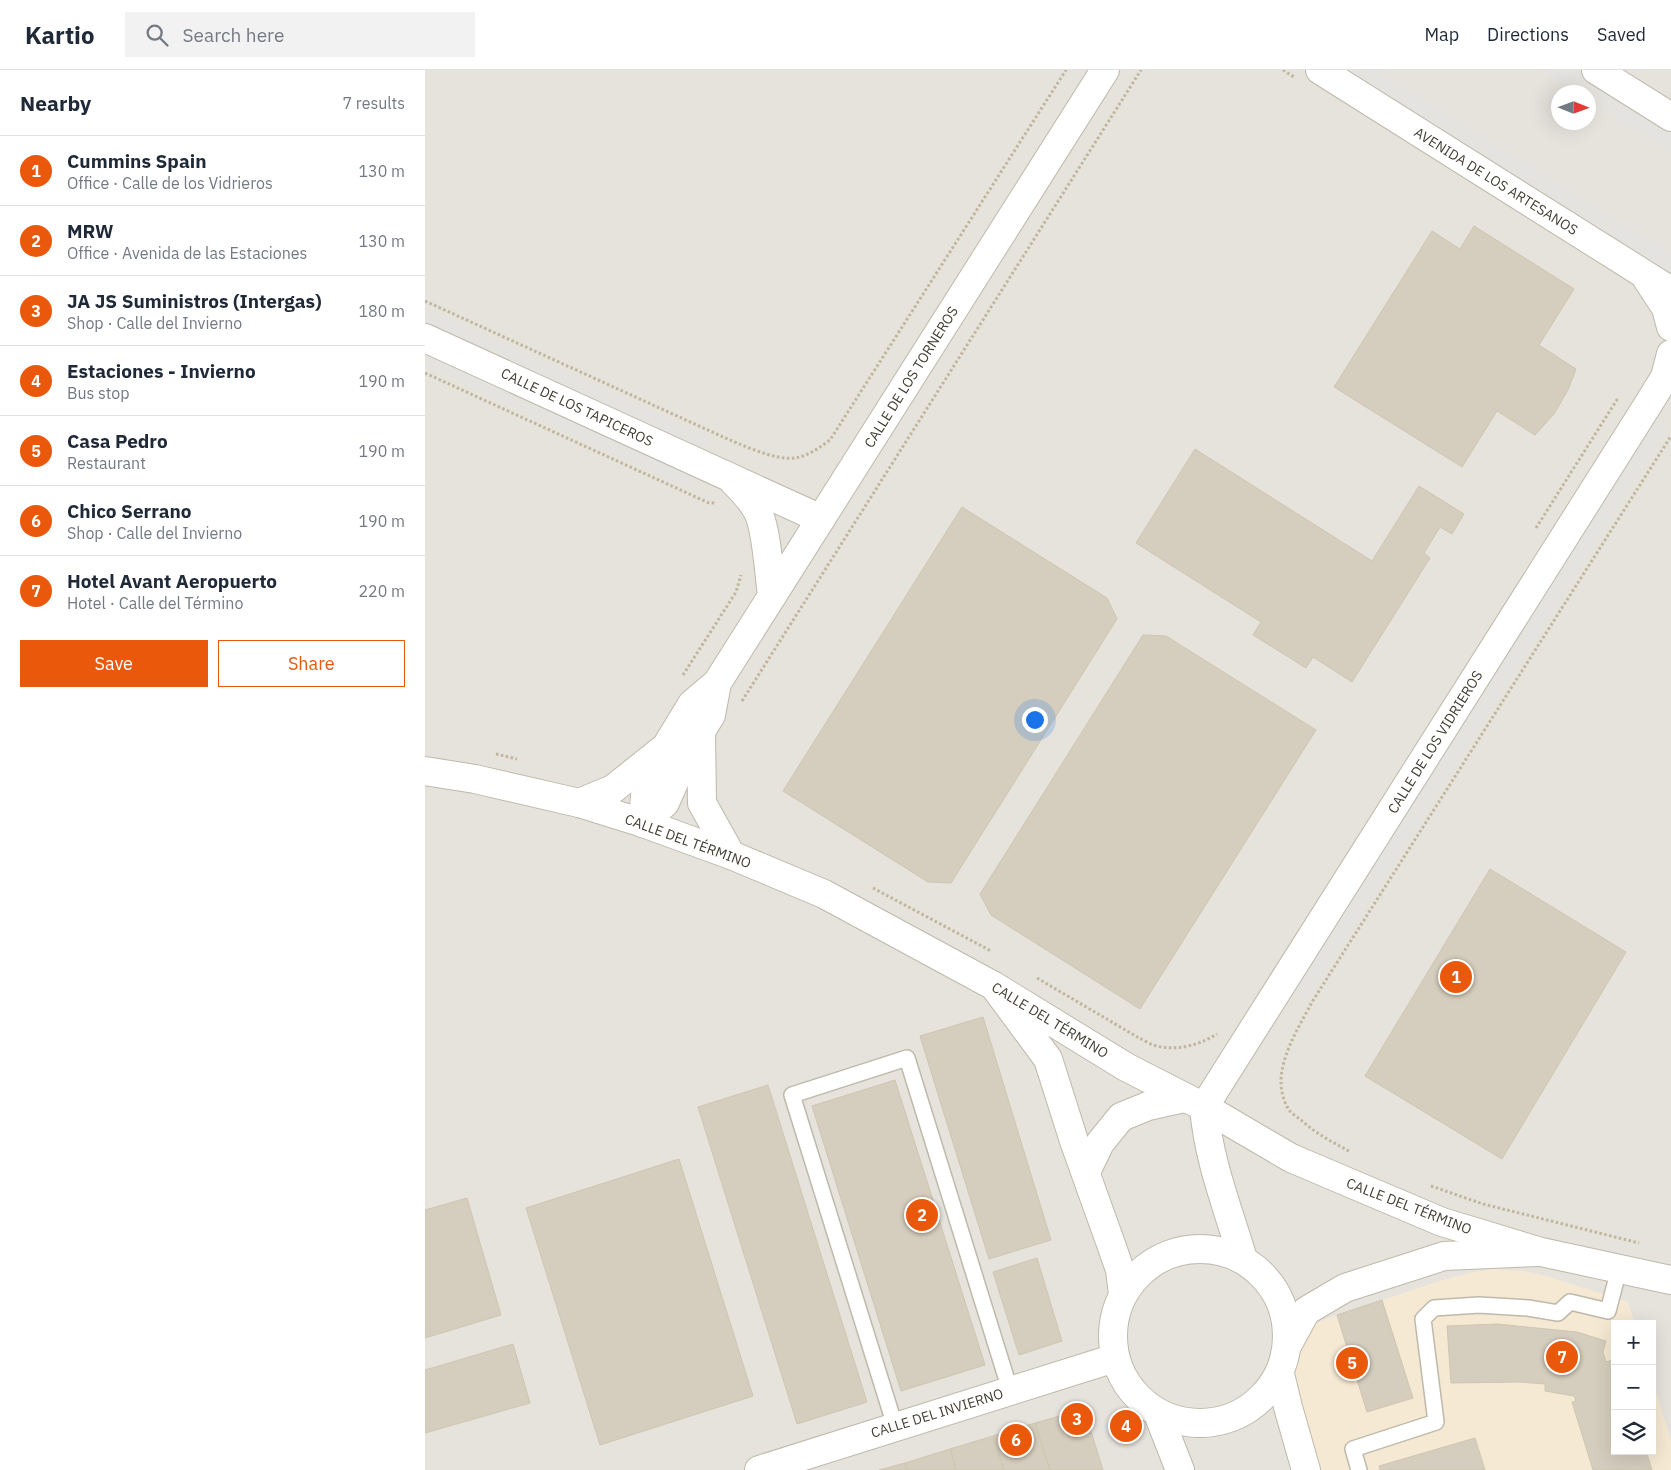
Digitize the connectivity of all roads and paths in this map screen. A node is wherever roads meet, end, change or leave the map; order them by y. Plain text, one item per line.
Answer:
1 (1065, 70) edge
2 (1105, 70) edge
3 (1141, 70) edge
4 (1283, 70) edge
5 (1596, 70) edge
6 (1310, 75) edge
7 (1671, 117) edge
8 (1643, 274) junction
9 (1671, 291) edge
10 (425, 301) edge
11 (1671, 328) edge
12 (425, 338) edge
13 (1669, 368) edge
14 (425, 373) edge
15 (1620, 395) dead end
16 (1671, 436) edge
17 (729, 477) junction
18 (720, 504) dead end
19 (821, 519) junction
20 (1531, 536) dead end
21 (744, 568) dead end
22 (772, 596) junction
23 (683, 675) dead end
24 (717, 683) junction
25 (741, 704) dead end
26 (701, 731) junction
27 (667, 746) junction
28 (488, 753) dead end
29 (525, 762) dead end
30 (425, 771) edge
31 (579, 803) junction
32 (643, 823) junction
33 (731, 855) junction
34 (869, 886) dead end
35 (997, 955) dead end
36 (1031, 975) dead end
37 (994, 986) junction
38 (1220, 1033) dead end
39 (1194, 1102) junction
40 (1352, 1153) dead end
41 (1086, 1172) junction
42 (1427, 1184) dead end
43 (1643, 1244) dead end
44 (1541, 1252) junction
45 (1243, 1259) junction
46 (1619, 1269) junction
47 (1671, 1280) edge
48 (1123, 1294) junction
49 (1288, 1344) junction
50 (1115, 1358) junction
51 (1280, 1374) junction
52 (1011, 1390) junction
53 (1158, 1414) junction
54 (895, 1426) junction
55 (759, 1470) edge
56 (1180, 1470) edge
57 (1306, 1470) edge
58 (1359, 1470) edge

1 - 10 path
2 - 19 street, CALLE DE LOS TORNEROS
3 - 25 path
4 - 6 path
5 - 7 street
6 - 8 street, AVENIDA DE LOS ARTESANOS
8 - 9 street, AVENIDA DE LOS ARTESANOS
8 - 11 street
12 - 17 street, CALLE DE LOS TAPICEROS
13 - 39 street, CALLE DE LOS VIDRIEROS
14 - 18 path
15 - 20 path
16 - 40 path
17 - 19 street, CALLE DE LOS TAPICEROS
17 - 22 street, CALLE DE LOS TAPICEROS
19 - 22 street, CALLE DE LOS TORNEROS
21 - 23 path
22 - 24 street, CALLE DE LOS TORNEROS
24 - 26 street, CALLE DE LOS TORNEROS
24 - 27 street, CALLE DE LOS TORNEROS
26 - 32 street, CALLE DE LOS TORNEROS
26 - 33 street, CALLE DE LOS TORNEROS
27 - 31 street, CALLE DE LOS TORNEROS
27 - 32 street, CALLE DE LOS TORNEROS
28 - 29 path
30 - 31 street, CALLE DEL TÉRMINO
31 - 32 street, CALLE DEL TÉRMINO
32 - 33 street, CALLE DEL TÉRMINO
33 - 37 street, CALLE DEL TÉRMINO
34 - 35 path
36 - 38 path
37 - 39 street, CALLE DEL TÉRMINO
37 - 41 street
39 - 41 street
39 - 44 street, CALLE DEL TÉRMINO
39 - 45 street
41 - 48 street
42 - 43 path
44 - 46 street, CALLE DEL TÉRMINO
44 - 49 street
45 - 48 street
45 - 49 street
46 - 47 street, CALLE DEL TÉRMINO
46 - 58 lane
48 - 50 street
49 - 51 street
50 - 52 street, CALLE DEL INVIERNO
50 - 53 street
51 - 53 street
51 - 57 street
52 - 54 street, CALLE DEL INVIERNO
52 - 54 lane
53 - 56 street
54 - 55 street, CALLE DEL INVIERNO

